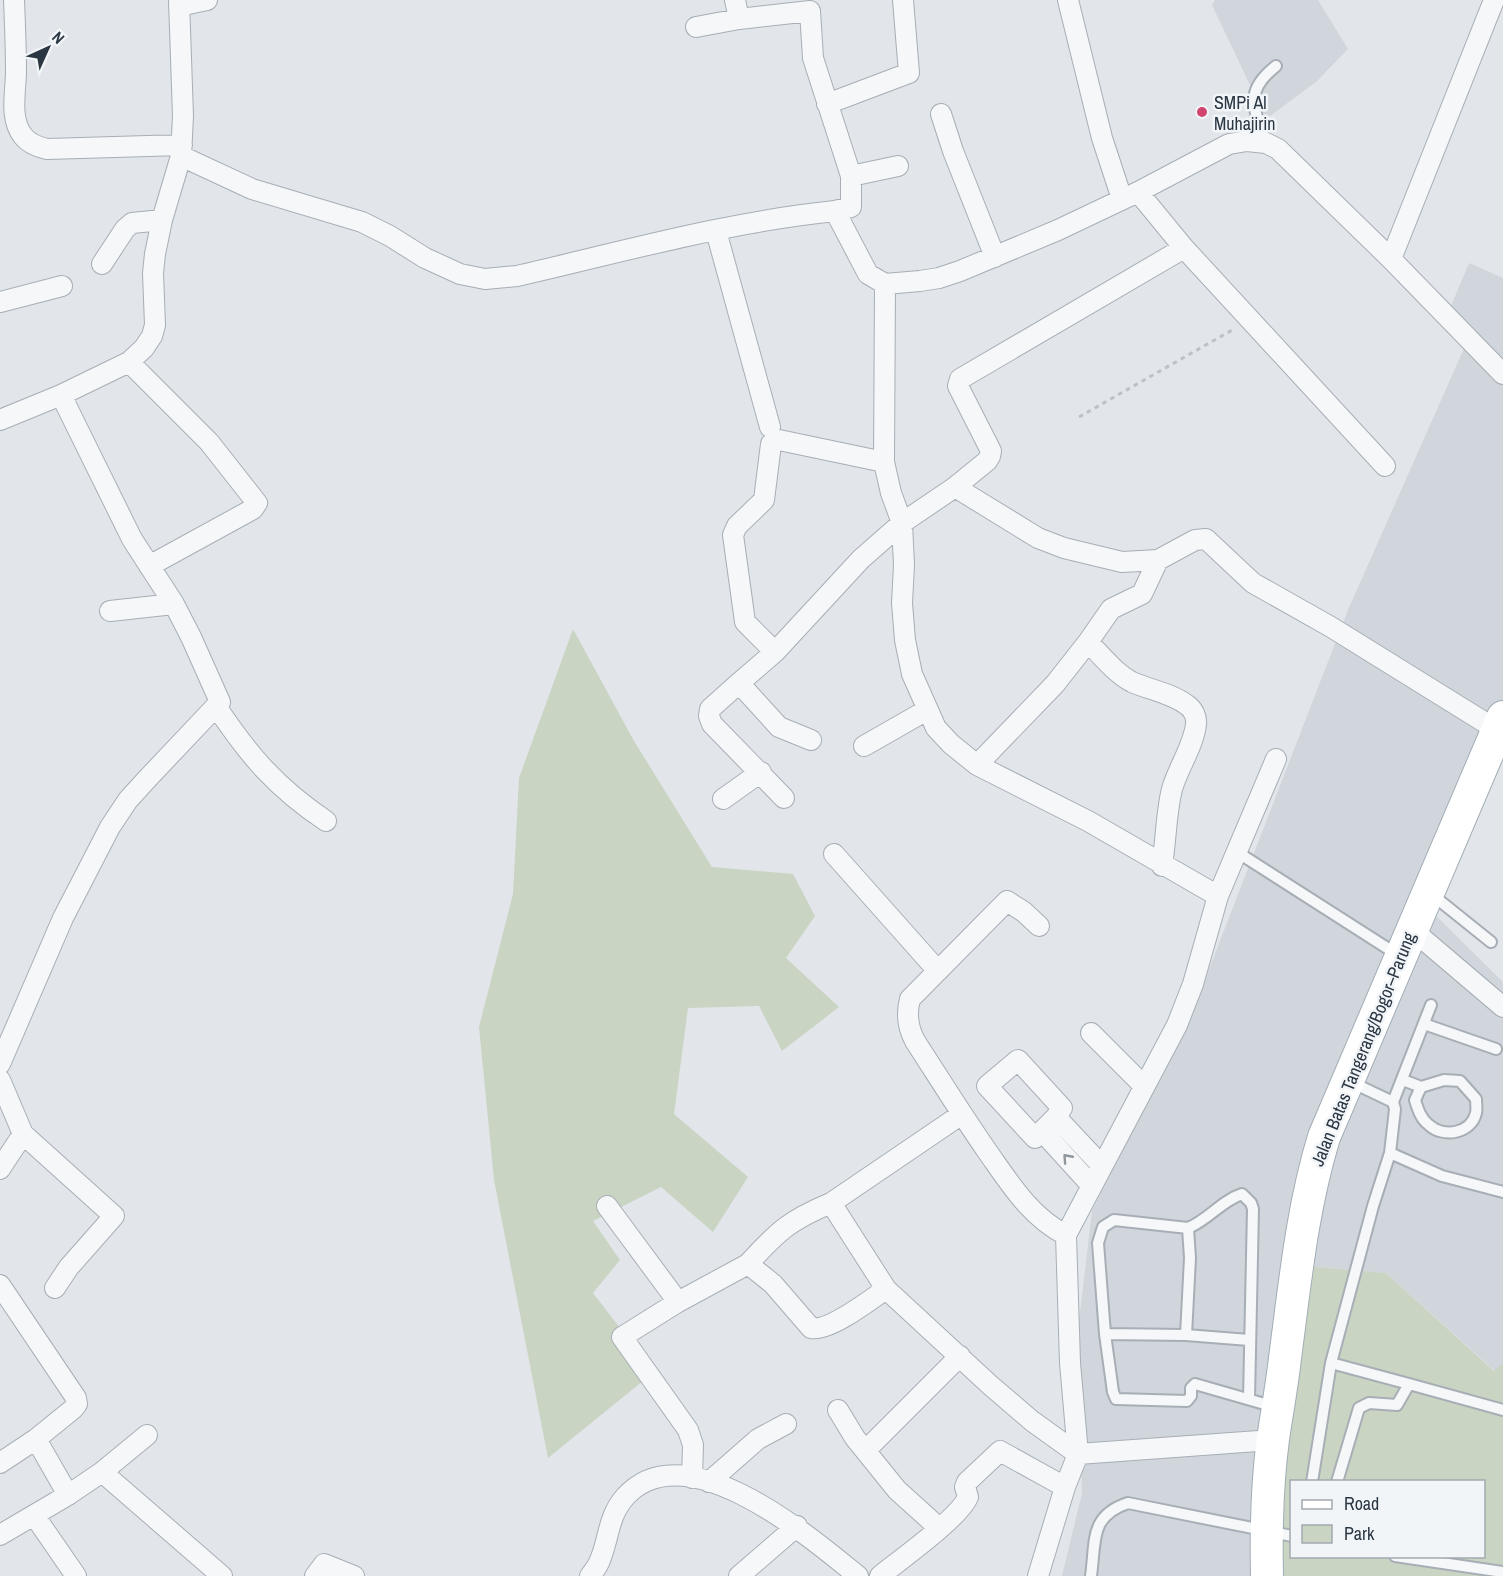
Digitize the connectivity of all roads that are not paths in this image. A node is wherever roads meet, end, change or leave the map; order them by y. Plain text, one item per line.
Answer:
1 (14, 0) edge
2 (207, 0) edge
3 (903, 0) edge
4 (1068, 0) edge
5 (1494, 0) edge
6 (179, 3) edge
7 (813, 5) edge
8 (737, 10) edge
9 (696, 27) dead end
10 (1276, 66) dead end
11 (827, 104) junction
12 (941, 114) dead end
13 (1266, 143) junction
14 (181, 151) junction
15 (898, 166) dead end
16 (851, 176) junction
17 (1130, 196) junction
18 (835, 211) junction
19 (162, 220) junction
20 (716, 231) junction
21 (1184, 248) junction
22 (995, 257) junction
23 (1390, 259) junction
24 (102, 264) dead end
25 (885, 284) junction
26 (62, 286) dead end
27 (0, 302) edge
28 (129, 362) junction
29 (1503, 374) edge
30 (61, 395) junction
31 (1, 416) edge
32 (770, 428) dead end
33 (884, 462) junction
34 (1385, 466) dead end
35 (955, 487) junction
36 (902, 523) junction
37 (1158, 560) junction
38 (149, 566) junction
39 (174, 604) junction
40 (111, 610) dead end
41 (1088, 642) junction
42 (775, 652) junction
43 (739, 682) junction
44 (216, 706) junction
45 (927, 710) junction
46 (1500, 724) edge
47 (811, 740) dead end
48 (864, 746) dead end
49 (1276, 759) dead end
50 (977, 765) junction
51 (761, 772) junction
52 (784, 798) dead end
53 (723, 799) dead end
54 (326, 821) dead end
55 (1237, 852) junction
56 (834, 854) dead end
57 (1162, 866) junction
58 (1427, 891) junction
59 (1218, 896) junction
60 (1039, 926) dead end
61 (1491, 942) dead end
62 (1406, 944) junction
63 (938, 971) junction
64 (1431, 1005) dead end
65 (1503, 1007) edge
66 (1424, 1024) junction
67 (1091, 1033) dead end
68 (1496, 1049) dead end
69 (0, 1064) edge
70 (0, 1080) edge
71 (1348, 1080) junction
72 (1403, 1080) junction
73 (1143, 1085) junction
74 (1421, 1087) junction
75 (1393, 1102) junction
76 (962, 1114) junction
77 (1056, 1117) junction
78 (1041, 1131) junction
79 (23, 1134) junction
80 (1390, 1153) junction
81 (1102, 1166) junction
82 (0, 1169) edge
83 (1092, 1186) junction
84 (1503, 1192) edge
85 (831, 1203) junction
86 (607, 1206) dead end
87 (1188, 1228) junction
88 (1066, 1234) junction
89 (748, 1263) junction
90 (0, 1286) edge
91 (55, 1288) dead end
92 (886, 1290) junction
93 (678, 1302) junction
94 (1105, 1334) junction
95 (1186, 1335) junction
96 (1249, 1341) junction
97 (960, 1356) junction
98 (1331, 1363) junction
99 (1408, 1384) junction
100 (1249, 1399) junction
101 (1279, 1408) junction
102 (838, 1410) dead end
103 (1503, 1410) edge
104 (786, 1424) dead end
105 (147, 1435) dead end
106 (36, 1439) junction
107 (1273, 1440) junction
108 (866, 1450) junction
109 (1078, 1454) junction
110 (0, 1463) edge
111 (102, 1472) junction
112 (700, 1480) junction
113 (1312, 1480) edge
114 (1338, 1480) edge
115 (1065, 1487) junction
116 (68, 1495) junction
117 (34, 1515) junction
118 (797, 1526) junction
119 (939, 1528) junction
120 (1279, 1534) edge
121 (0, 1535) edge
122 (1409, 1558) edge
123 (1450, 1561) edge
124 (1503, 1572) edge
125 (76, 1576) edge
126 (222, 1576) edge
127 (315, 1576) edge
128 (354, 1576) edge
129 (590, 1576) edge
130 (739, 1576) edge
131 (858, 1576) edge
132 (880, 1576) edge
133 (1038, 1576) edge
134 (1091, 1576) edge
135 (1267, 1576) edge

1 - 14 street
2 - 6 street
3 - 11 street
4 - 17 street
5 - 23 street
6 - 14 street
7 - 8 street
7 - 11 street
8 - 9 street
10 - 13 lane
11 - 16 street
12 - 22 street
13 - 17 street
13 - 23 street
14 - 19 street
14 - 20 street
15 - 16 street
16 - 18 street
17 - 21 street
17 - 22 street
18 - 20 street
18 - 25 street
19 - 24 street
19 - 28 street
20 - 32 street
21 - 34 street
21 - 35 street
22 - 25 street
23 - 29 street
25 - 33 street
26 - 27 street
28 - 30 street
28 - 38 street
30 - 31 street
30 - 38 street
33 - 36 street
33 - 42 street
35 - 36 street
35 - 37 street
36 - 42 street
36 - 45 street
37 - 41 street
37 - 46 street
38 - 39 street
39 - 40 street
39 - 44 street
41 - 50 street
41 - 57 street
42 - 43 street
43 - 47 street
43 - 51 street
44 - 54 street
44 - 69 street
45 - 48 street
45 - 50 street
46 - 58 main road, Jalan Batas Tangerang/Bogor–Parung
49 - 55 street
50 - 57 street
51 - 52 street
51 - 53 street
55 - 59 street
55 - 62 lane
56 - 63 street
57 - 59 street
58 - 61 lane
58 - 62 main road, Jalan Batas Tangerang/Bogor–Parung
59 - 73 street
60 - 63 street
62 - 65 street
62 - 71 main road, Jalan Batas Tangerang/Bogor–Parung
63 - 76 street
64 - 66 lane
66 - 68 lane
66 - 72 lane
67 - 73 street
70 - 79 street
71 - 75 lane
71 - 101 main road, Jalan Batas Tangerang/Bogor–Parung
72 - 74 lane
72 - 75 lane
73 - 81 street
74 - 74 lane
75 - 80 lane
76 - 85 street
76 - 88 street
77 - 78 street
77 - 78 street
77 - 81 street
83 -> 78 street
79 - 82 street
79 - 91 street
80 - 84 lane
80 - 98 lane
81 - 83 street
83 - 88 street
85 - 89 street
85 - 92 street
86 - 93 street
87 - 94 lane
87 - 95 lane
87 - 96 lane
88 - 109 street
89 - 92 street
89 - 93 street
90 - 106 street
92 - 97 street
93 - 112 street
94 - 95 lane
94 - 100 lane
95 - 96 lane
96 - 100 lane
97 - 108 street
97 - 109 street
98 - 99 lane
98 - 113 lane
99 - 103 lane
99 - 114 lane
100 - 101 lane
101 - 107 main road, Jalan Batas Tangerang/Bogor–Parung
102 - 108 street
104 - 112 street
105 - 111 street
106 - 110 street
106 - 116 street
107 - 109 street
107 - 120 main road, Jalan Batas Tangerang/Bogor–Parung
108 - 119 street
109 - 115 street
111 - 116 street
111 - 126 street
112 - 118 street
112 - 129 street
115 - 119 street
115 - 133 street
116 - 117 street
117 - 121 street
117 - 125 street
118 - 130 street
118 - 131 street
119 - 132 street
120 - 134 lane
120 - 135 main road, Jalan Batas Tangerang/Bogor–Parung
122 - 123 lane
123 - 124 lane
127 - 128 street

